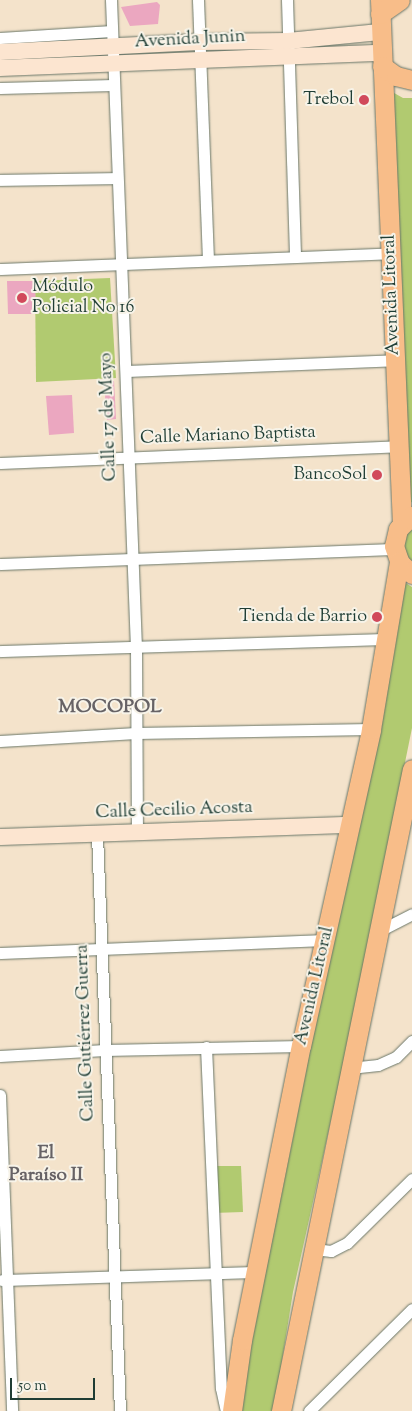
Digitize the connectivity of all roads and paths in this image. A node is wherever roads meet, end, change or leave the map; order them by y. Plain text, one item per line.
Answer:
1 (111, 0) edge
2 (198, 0) edge
3 (287, 0) edge
4 (400, 0) edge
5 (380, 15) edge
6 (0, 38) edge
7 (111, 39) junction
8 (199, 42) junction
9 (288, 48) junction
10 (0, 52) edge
11 (382, 59) junction
12 (200, 60) junction
13 (113, 64) junction
14 (0, 68) edge
15 (412, 80) edge
16 (113, 84) junction
17 (0, 88) edge
18 (116, 178) junction
19 (0, 180) edge
20 (390, 253) junction
21 (295, 257) junction
22 (208, 260) junction
23 (121, 264) junction
24 (0, 269) edge
25 (395, 360) junction
26 (126, 370) junction
27 (398, 446) junction
28 (127, 458) junction
29 (0, 463) edge
30 (407, 520) edge
31 (397, 555) junction
32 (132, 559) junction
33 (0, 564) edge
34 (412, 574) edge
35 (387, 639) junction
36 (136, 647) junction
37 (0, 651) edge
38 (371, 729) junction
39 (136, 734) junction
40 (0, 742) edge
41 (412, 769) edge
42 (350, 825) junction
43 (136, 833) junction
44 (97, 834) junction
45 (0, 838) edge
46 (412, 914) edge
47 (379, 931) junction
48 (326, 940) junction
49 (101, 949) junction
50 (0, 953) edge
51 (412, 1041) edge
52 (301, 1046) junction
53 (206, 1047) junction
54 (104, 1050) junction
55 (0, 1056) edge
56 (350, 1068) junction
57 (0, 1095) edge
58 (412, 1178) edge
59 (314, 1249) junction
60 (256, 1272) junction
61 (218, 1273) junction
62 (113, 1276) junction
63 (4, 1280) edge
64 (412, 1309) edge
65 (12, 1411) edge
66 (120, 1411) edge
67 (226, 1411) edge
68 (232, 1411) edge
69 (281, 1411) edge
70 (309, 1411) edge

1 - 7 street, Calle 17 de Mayo
2 - 8 street
3 - 9 street
4 - 5 main road
5 - 9 street, Avenida Junin
5 - 11 main road, Avenida Litoral
6 - 7 street
7 - 8 street, Avenida Junin
7 - 10 street, Avenida Junin
7 - 13 street, Calle 17 de Mayo
8 - 9 street, Avenida Junin
8 - 12 street
9 - 11 street, Avenida Junin
9 - 12 street, Avenida Junin
9 - 21 street
11 - 15 main road
11 - 20 main road, Avenida Litoral
12 - 13 street, Avenida Junin
12 - 22 street
13 - 14 street, Avenida Junin
13 - 16 street, Calle 17 de Mayo
16 - 17 street
16 - 18 street, Calle 17 de Mayo
18 - 19 street
18 - 23 street, Calle 17 de Mayo
20 - 21 street
20 - 25 main road, Avenida Litoral
21 - 22 street
22 - 23 street
23 - 24 street
23 - 26 street, Calle 17 de Mayo
25 - 26 street
25 - 27 main road, Avenida Litoral
26 - 28 street, Calle 17 de Mayo
27 - 28 street, Calle Mariano Baptista
27 - 30 main road, Avenida Litoral
28 - 29 street, Calle Mariano Baptista
28 - 32 street, Calle 17 de Mayo
30 - 31 main road, Avenida Litoral
31 - 32 street
31 - 34 main road
31 - 35 main road, Avenida Litoral
32 - 33 street
32 - 36 street, Calle 17 de Mayo
35 - 36 street
35 - 38 main road, Avenida Litoral
36 - 37 street
36 - 39 street, Calle 17 de Mayo
38 - 39 street
38 - 42 main road, Avenida Litoral
39 - 40 street
39 - 43 street, Calle 17 de Mayo
41 - 47 main road
42 - 43 street, Calle Cecilio Acosta
42 - 48 main road, Avenida Litoral
43 - 44 street, Calle Cecilio Acosta
44 - 45 street, Calle Cecilio Acosta
44 - 49 street, Calle Gutiérrez Guerra
46 - 47 street
47 - 56 main road
48 - 49 street
48 - 52 main road, Avenida Litoral
49 - 50 street
49 - 54 street, Calle Gutiérrez Guerra
51 - 56 street
52 - 53 street
52 - 60 main road, Avenida Litoral
53 - 54 street
53 - 61 street
54 - 55 street
54 - 62 street, Calle Gutiérrez Guerra
56 - 59 main road
57 - 63 street
58 - 59 street
59 - 69 main road
60 - 61 street
60 - 68 main road, Avenida Litoral
61 - 62 street
61 - 67 street
62 - 63 street
62 - 66 street, Calle Gutiérrez Guerra
63 - 65 street
64 - 70 street

